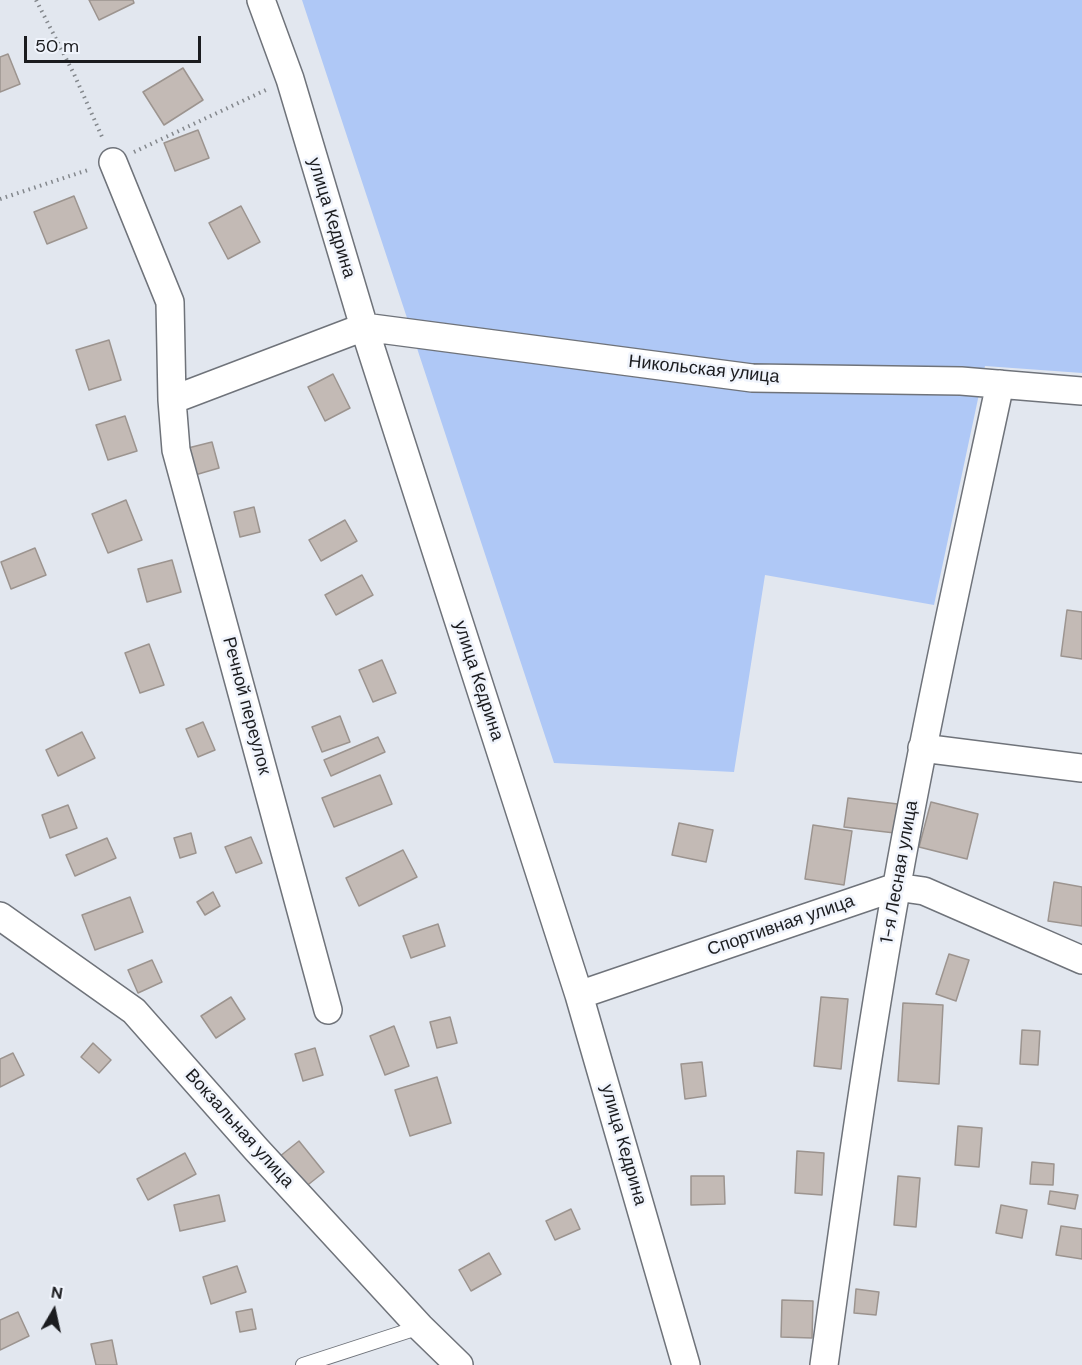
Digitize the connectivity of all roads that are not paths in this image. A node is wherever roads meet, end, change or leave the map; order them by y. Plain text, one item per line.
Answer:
1 (261, 0) edge
2 (113, 162) road end
3 (364, 327) junction
4 (1000, 384) junction
5 (1082, 391) edge
6 (172, 400) junction
7 (922, 748) junction
8 (1082, 768) edge
9 (896, 887) junction
10 (0, 916) edge
11 (1082, 960) edge
12 (579, 995) junction
13 (328, 1010) dead end
14 (420, 1327) junction
15 (303, 1365) edge
16 (459, 1365) edge
17 (686, 1365) edge
18 (824, 1365) edge

1 - 3 street, улица Кедрина
2 - 6 street, Речной переулок
3 - 4 street, Никольская улица
3 - 6 street
3 - 12 street, улица Кедрина
4 - 5 street, Никольская улица
4 - 7 street, 1-я Лесная улица
6 - 13 street, Речной переулок
7 - 8 street
7 - 9 street, 1-я Лесная улица
9 - 11 street, Спортивная улица
9 - 12 street, Спортивная улица
9 - 18 street, 1-я Лесная улица
10 - 14 street, Вокзальная улица
12 - 17 street, улица Кедрина
14 - 15 lane
14 - 16 street, Вокзальная улица

